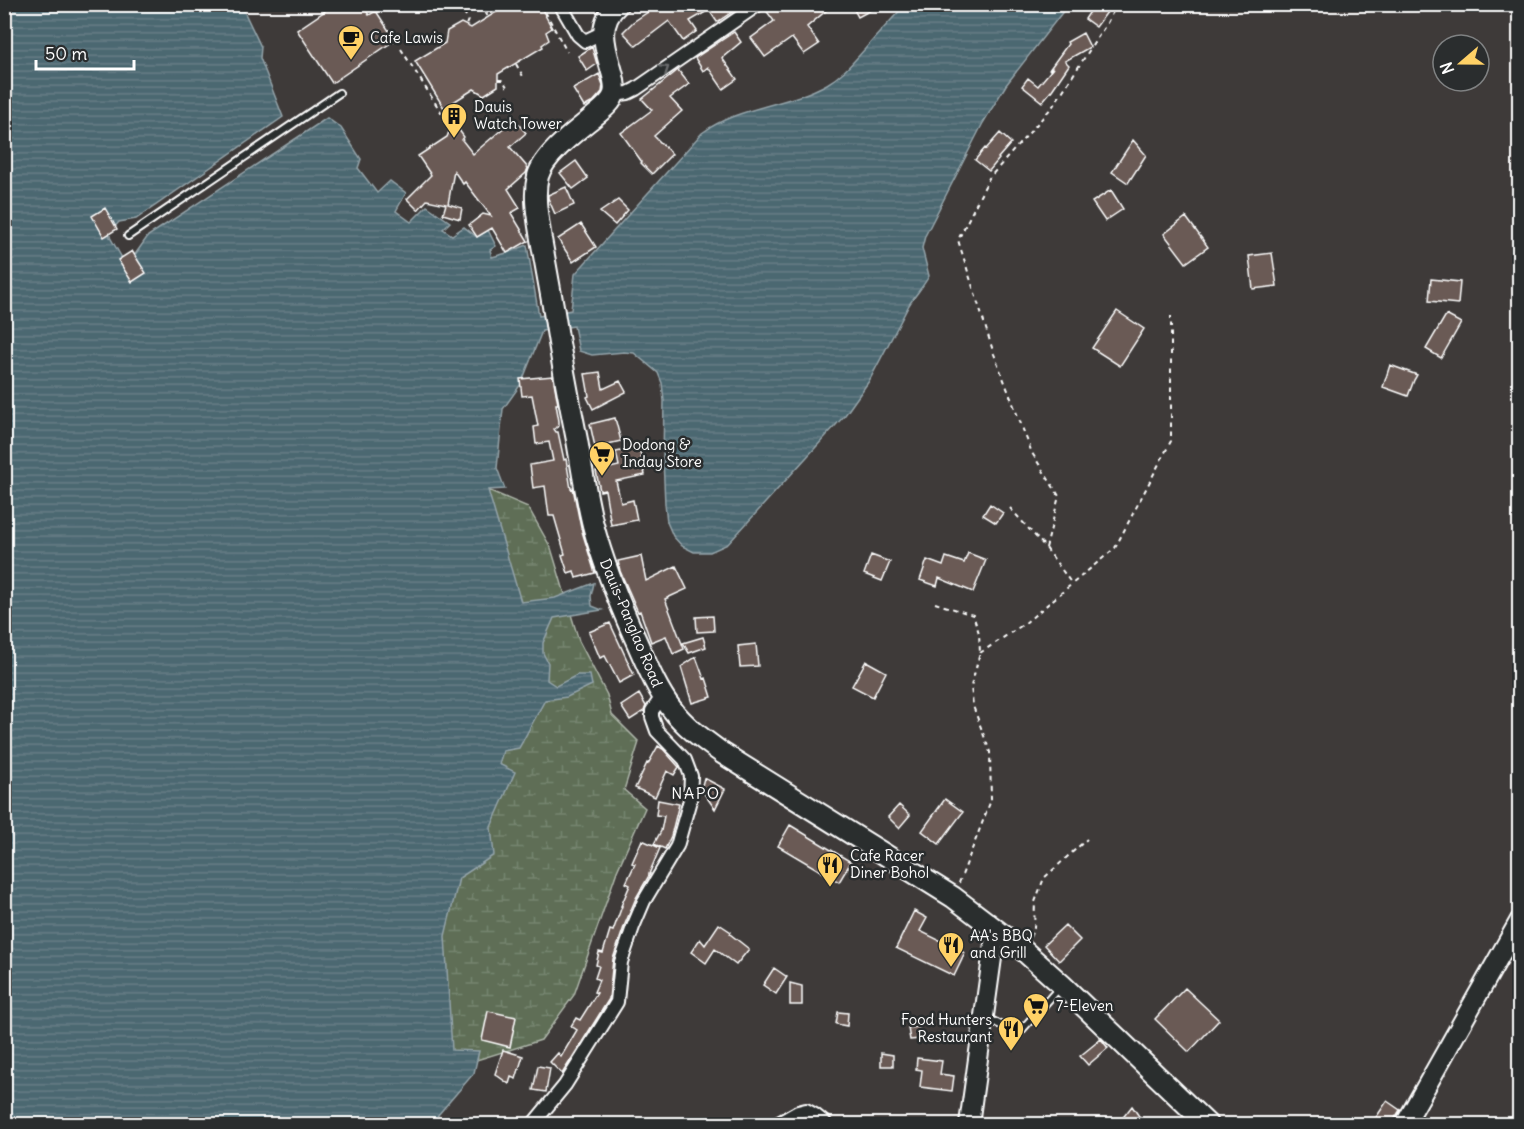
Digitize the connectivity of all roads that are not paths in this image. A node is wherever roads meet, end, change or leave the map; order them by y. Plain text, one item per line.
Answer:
1 (560, 4) edge
2 (618, 4) edge
3 (759, 4) edge
4 (604, 32) junction
5 (339, 93) dead end
6 (614, 95) junction
7 (128, 236) dead end
8 (663, 695) junction
9 (1520, 920) edge
10 (996, 929) junction
11 (1062, 985) junction
12 (984, 1016) junction
13 (533, 1125) edge
14 (777, 1125) edge
15 (826, 1125) edge
16 (969, 1125) edge
17 (1207, 1125) edge
18 (1406, 1125) edge

1 - 4 street
2 - 4 main road
6 -> 3 street
4 - 6 main road
5 - 7 lane
6 - 8 main road, Dauis-Panglao Road
8 - 10 main road, Dauis-Panglao Road
8 - 13 street
9 - 18 street
10 - 11 main road, Dauis-Panglao Road
10 - 12 street
11 - 12 lane
11 - 17 main road, Dauis-Panglao Road
12 - 16 street
14 - 15 street

